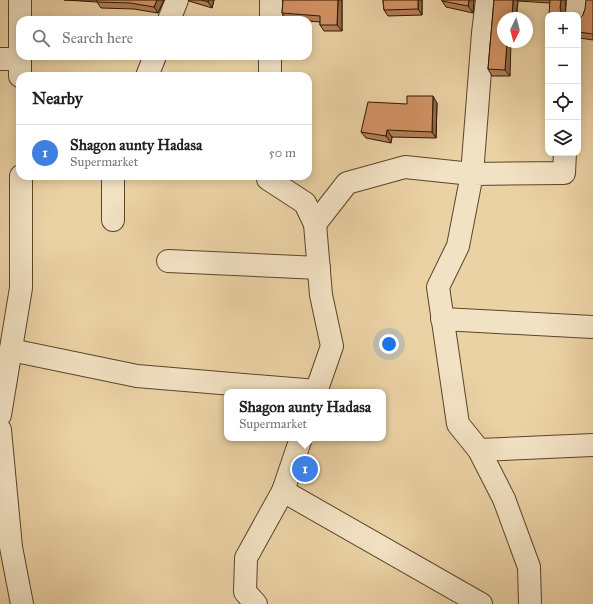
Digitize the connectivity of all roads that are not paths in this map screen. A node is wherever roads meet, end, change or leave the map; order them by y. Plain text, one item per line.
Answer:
1 (20, 0) edge
2 (177, 0) edge
3 (271, 0) edge
4 (487, 0) edge
5 (578, 0) edge
6 (577, 12) edge
7 (18, 16) edge
8 (171, 16) edge
9 (271, 16) edge
10 (16, 37) edge
11 (153, 60) edge
12 (270, 60) edge
13 (13, 65) edge
14 (149, 72) edge
15 (270, 72) edge
16 (565, 156) edge
17 (472, 174) junction
18 (21, 180) edge
19 (113, 180) edge
20 (270, 180) edge
21 (113, 220) dead end
22 (315, 224) junction
23 (168, 261) dead end
24 (319, 268) junction
25 (8, 316) edge
26 (442, 319) junction
27 (592, 327) dead end
28 (10, 350) junction
29 (293, 389) edge
30 (318, 389) edge
31 (0, 415) edge
32 (0, 430) edge
33 (300, 441) edge
34 (593, 445) edge
35 (479, 450) junction
36 (283, 491) junction
37 (8, 572) edge
38 (22, 604) edge
39 (256, 604) edge
40 (481, 604) edge
41 (530, 604) edge

1 - 7 street
2 - 8 street
3 - 9 street
4 - 17 street
5 - 6 street
10 - 13 street
11 - 14 street
12 - 15 street
16 - 17 street
17 - 22 street
17 - 26 street
18 - 25 street
19 - 21 street
20 - 22 street
22 - 24 street
23 - 24 street
24 - 30 street
25 - 28 street
26 - 27 street
26 - 35 street
28 - 29 street
28 - 31 street
32 - 37 street
33 - 36 street
34 - 35 street
35 - 41 street
36 - 39 street
36 - 40 street
37 - 38 street

